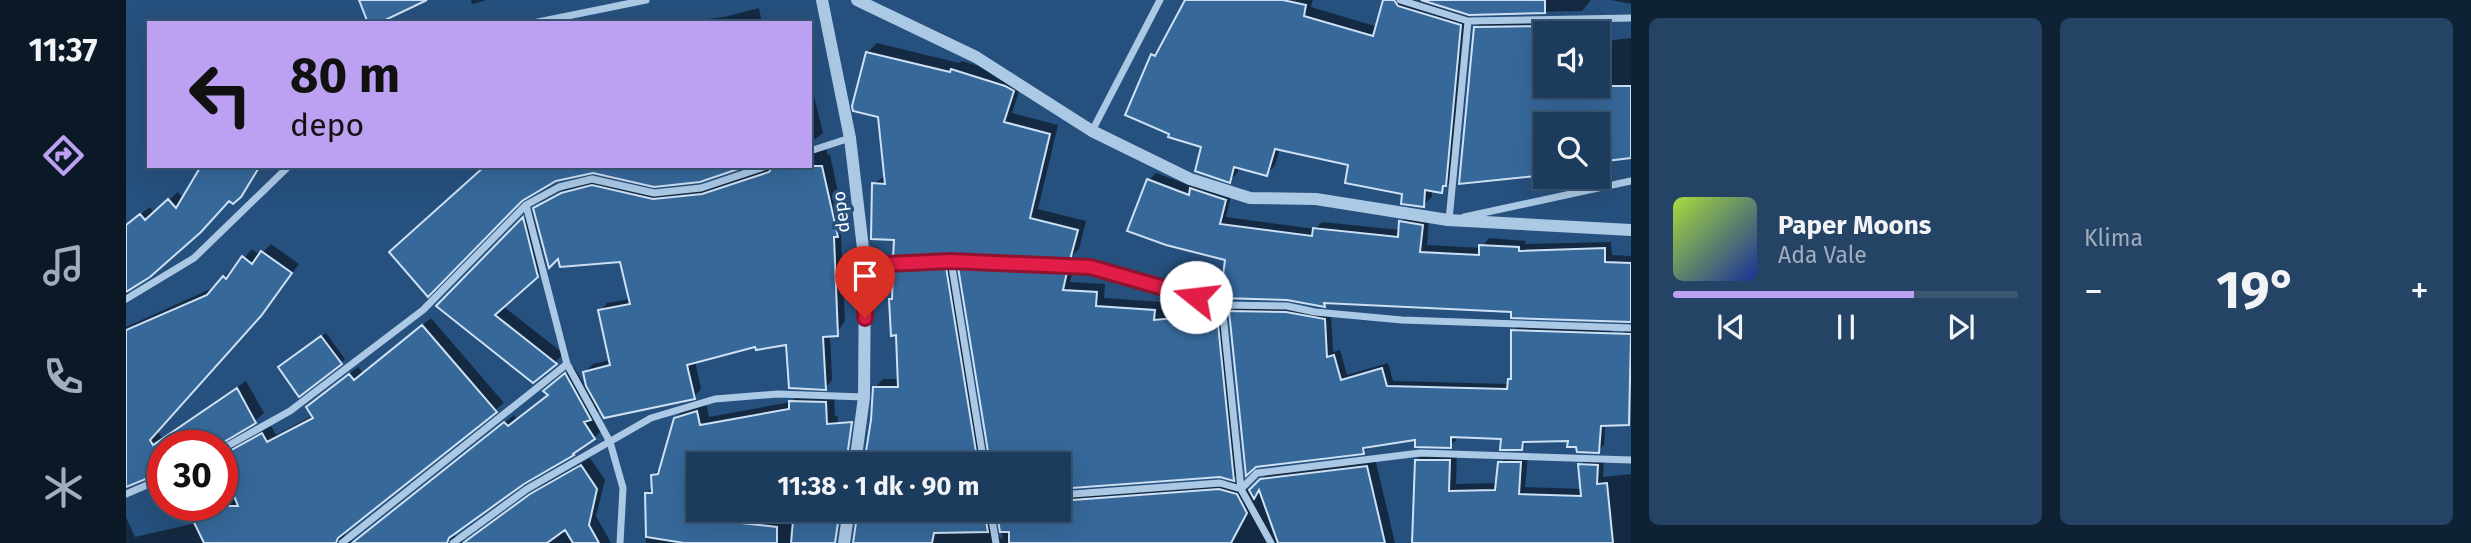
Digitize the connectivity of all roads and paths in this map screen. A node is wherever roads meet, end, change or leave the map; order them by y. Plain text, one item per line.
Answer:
1 (646, 0) edge
2 (822, 0) edge
3 (857, 0) edge
4 (1160, 0) edge
5 (1400, 0) edge
6 (1631, 18) edge
7 (543, 21) edge
8 (1468, 21) junction
9 (1092, 131) junction
10 (850, 138) junction
11 (812, 150) edge
12 (287, 168) edge
13 (761, 168) edge
14 (1631, 181) edge
15 (526, 205) junction
16 (1448, 220) junction
17 (1631, 230) edge
18 (951, 261) junction
19 (865, 265) junction
20 (126, 299) edge
21 (1222, 304) junction
22 (1631, 328) edge
23 (567, 364) junction
24 (864, 397) junction
25 (238, 440) edge
26 (610, 442) junction
27 (857, 452) edge
28 (982, 452) edge
29 (1631, 460) edge
30 (147, 485) edge
31 (1241, 489) junction
32 (126, 494) edge
33 (1071, 494) edge
34 (847, 522) edge
35 (992, 522) edge
36 (342, 543) edge
37 (453, 543) edge
38 (620, 543) edge
39 (844, 543) edge
40 (996, 543) edge
41 (1271, 543) edge

1 - 7 street
2 - 10 street, depo
3 - 9 street
4 - 9 street
5 - 8 street
6 - 8 street
8 - 16 street
9 - 16 street
10 - 11 street
10 - 19 street, depo
12 - 20 street
13 - 15 street
14 - 16 street
15 - 23 street
15 - 25 street
16 - 17 street
18 - 19 street
18 - 21 street
18 - 28 street
19 - 24 street, depo
21 - 22 street
21 - 31 street
23 - 26 street
23 - 36 street
24 - 26 street
24 - 27 street, depo
26 - 37 street
26 - 38 street
29 - 31 street
30 - 32 street
31 - 33 street
31 - 41 street
34 - 39 street
35 - 40 street

